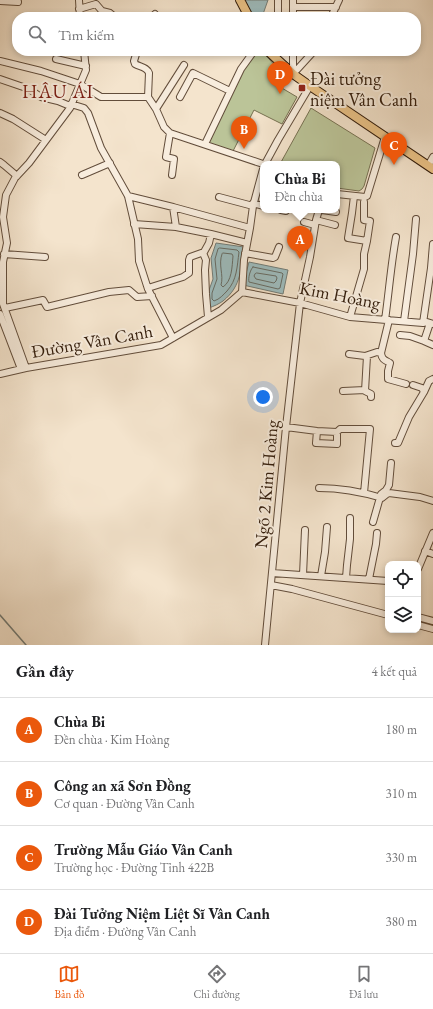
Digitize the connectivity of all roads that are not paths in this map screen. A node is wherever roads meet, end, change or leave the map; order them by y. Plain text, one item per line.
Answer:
1 (79, 0) edge
2 (240, 0) edge
3 (278, 0) edge
4 (340, 0) edge
5 (2, 1) edge
6 (18, 2) dead end
7 (293, 3) edge
8 (336, 7) junction
9 (79, 10) joint
10 (102, 12) edge
11 (246, 12) edge
12 (278, 12) edge
13 (333, 12) edge
14 (85, 56) edge
15 (136, 56) edge
16 (250, 56) edge
17 (274, 56) edge
18 (278, 56) edge
19 (293, 56) edge
20 (309, 56) edge
21 (56, 60) dead end
22 (278, 60) junction
23 (0, 61) edge
24 (184, 65) dead end
25 (86, 66) junction
26 (293, 74) junction
27 (0, 79) edge
28 (80, 84) junction
29 (310, 86) junction
30 (230, 91) junction
31 (148, 97) junction
32 (180, 97) dead end
33 (71, 105) junction
34 (156, 109) junction
35 (0, 113) edge
36 (170, 133) junction
37 (384, 137) junction
38 (46, 140) junction
39 (205, 144) junction
40 (433, 157) edge
41 (266, 161) edge
42 (0, 162) edge
43 (110, 163) junction
44 (260, 163) edge
45 (431, 167) edge
46 (82, 175) dead end
47 (172, 175) dead end
48 (17, 176) junction
49 (260, 180) edge
50 (340, 194) edge
51 (3, 195) edge
52 (128, 196) junction
53 (354, 196) junction
54 (220, 197) dead end
55 (365, 200) junction
56 (253, 205) junction
57 (260, 206) edge
58 (173, 207) junction
59 (320, 213) edge
60 (2, 217) edge
61 (416, 219) dead end
62 (304, 222) dead end
63 (316, 223) junction
64 (134, 224) junction
65 (336, 225) dead end
66 (176, 227) junction
67 (250, 228) junction
68 (212, 234) junction
69 (396, 237) dead end
70 (368, 241) junction
71 (247, 243) junction
72 (433, 244) edge
73 (278, 247) dead end
74 (203, 253) junction
75 (245, 253) junction
76 (4, 254) junction
77 (45, 257) dead end
78 (148, 288) junction
79 (242, 292) junction
80 (152, 296) junction
81 (300, 303) junction
82 (3, 306) edge
83 (0, 314) edge
84 (208, 317) junction
85 (350, 317) junction
86 (387, 320) junction
87 (404, 321) junction
88 (423, 323) junction
89 (431, 323) edge
90 (3, 328) edge
91 (400, 335) dead end
92 (173, 338) junction
93 (424, 341) junction
94 (433, 345) edge
95 (381, 353) junction
96 (349, 354) dead end
97 (368, 356) junction
98 (24, 369) junction
99 (0, 374) edge
100 (433, 379) edge
101 (365, 390) junction
102 (343, 391) dead end
103 (424, 392) junction
104 (371, 397) dead end
105 (286, 427) junction
106 (316, 431) junction
107 (338, 432) junction
108 (395, 443) dead end
109 (391, 463) dead end
110 (319, 488) dead end
111 (364, 493) junction
112 (381, 498) junction
113 (433, 501) edge
114 (350, 518) dead end
115 (373, 522) dead end
116 (327, 527) dead end
117 (305, 530) dead end
118 (377, 533) dead end
119 (433, 533) edge
120 (425, 552) junction
121 (433, 554) edge
122 (421, 562) edge
123 (272, 573) junction
124 (303, 575) junction
125 (321, 576) junction
126 (346, 578) junction
127 (369, 579) junction
128 (385, 580) edge
129 (271, 585) junction
130 (385, 614) edge
131 (421, 618) edge
132 (433, 621) edge
133 (421, 626) edge
134 (433, 628) edge
135 (265, 645) edge

1 - 9 street
2 - 11 main road
3 - 12 street
4 - 8 street
5 - 6 street
7 - 8 street
8 - 13 street
9 - 10 street
14 - 25 street
15 - 31 street
16 - 30 street
17 - 22 main road
18 - 22 street
19 - 26 street
20 - 26 street
21 - 25 street
22 - 26 main road
23 - 28 street
24 - 34 street
25 - 28 street
26 - 29 main road
27 - 33 street
28 - 31 street
28 - 33 street
29 - 37 main road
29 - 41 street
30 - 32 street
30 - 39 street
31 - 34 street
33 - 38 street
33 - 43 street
34 - 36 street
35 - 38 street
36 - 39 street
36 - 47 street
37 - 45 main road
37 - 55 street
38 - 48 street
39 - 44 street
40 - 45 street
42 - 48 street
43 - 46 street
43 - 52 street
48 - 51 street
49 - 56 street
50 - 53 street
51 - 60 street
52 - 58 street
52 - 64 street
53 - 55 street
53 - 70 street
54 - 56 street
55 - 70 street
56 - 57 street
56 - 67 street
58 - 66 street
58 - 67 street
59 - 63 street, Ngõ 2 Kim Hoàng
60 - 76 street
61 - 87 street
62 - 63 street
63 - 65 street
63 - 81 street, Ngõ 2 Kim Hoàng
64 - 66 street
64 - 78 street
66 - 68 street
67 - 71 street
68 - 71 street
68 - 74 street
69 - 86 street
70 - 85 street
71 - 75 street
72 - 88 street
73 - 75 street
74 - 78 street
74 - 84 street
75 - 79 street
76 - 77 street
76 - 82 street
78 - 80 street
79 - 81 street, Kim Hoàng
79 - 84 street, Đường Vân Canh
80 - 82 street
80 - 92 street
81 - 85 street, Kim Hoàng
81 - 105 street, Ngõ 2 Kim Hoàng
82 - 98 street
83 - 90 street
84 - 92 street, Đường Vân Canh
85 - 86 street, Kim Hoàng
86 - 87 street, Kim Hoàng
86 - 95 street
87 - 88 street, Kim Hoàng
88 - 89 street, Kim Hoàng
89 - 93 street
90 - 98 street
91 - 93 street
92 - 98 street, Đường Vân Canh
93 - 94 street
95 - 97 street
95 - 103 street
96 - 97 street
97 - 101 street
98 - 99 street, Đường Vân Canh
100 - 103 street
101 - 102 street
101 - 104 street
103 - 108 street
105 - 106 street
105 - 123 street, Ngõ 2 Kim Hoàng
106 - 107 street
106 - 107 street
107 - 111 street
109 - 112 street
110 - 111 street
111 - 112 street
112 - 113 street
112 - 115 street
114 - 126 street
116 - 125 street
117 - 124 street
118 - 127 street
119 - 120 street
120 - 121 street
120 - 122 street
123 - 124 street
123 - 129 street, Ngõ 2 Kim Hoàng
124 - 125 street
125 - 126 street
126 - 127 street
127 - 128 street
129 - 130 street
129 - 135 street, Ngõ 2 Kim Hoàng
131 - 132 street
133 - 134 street

